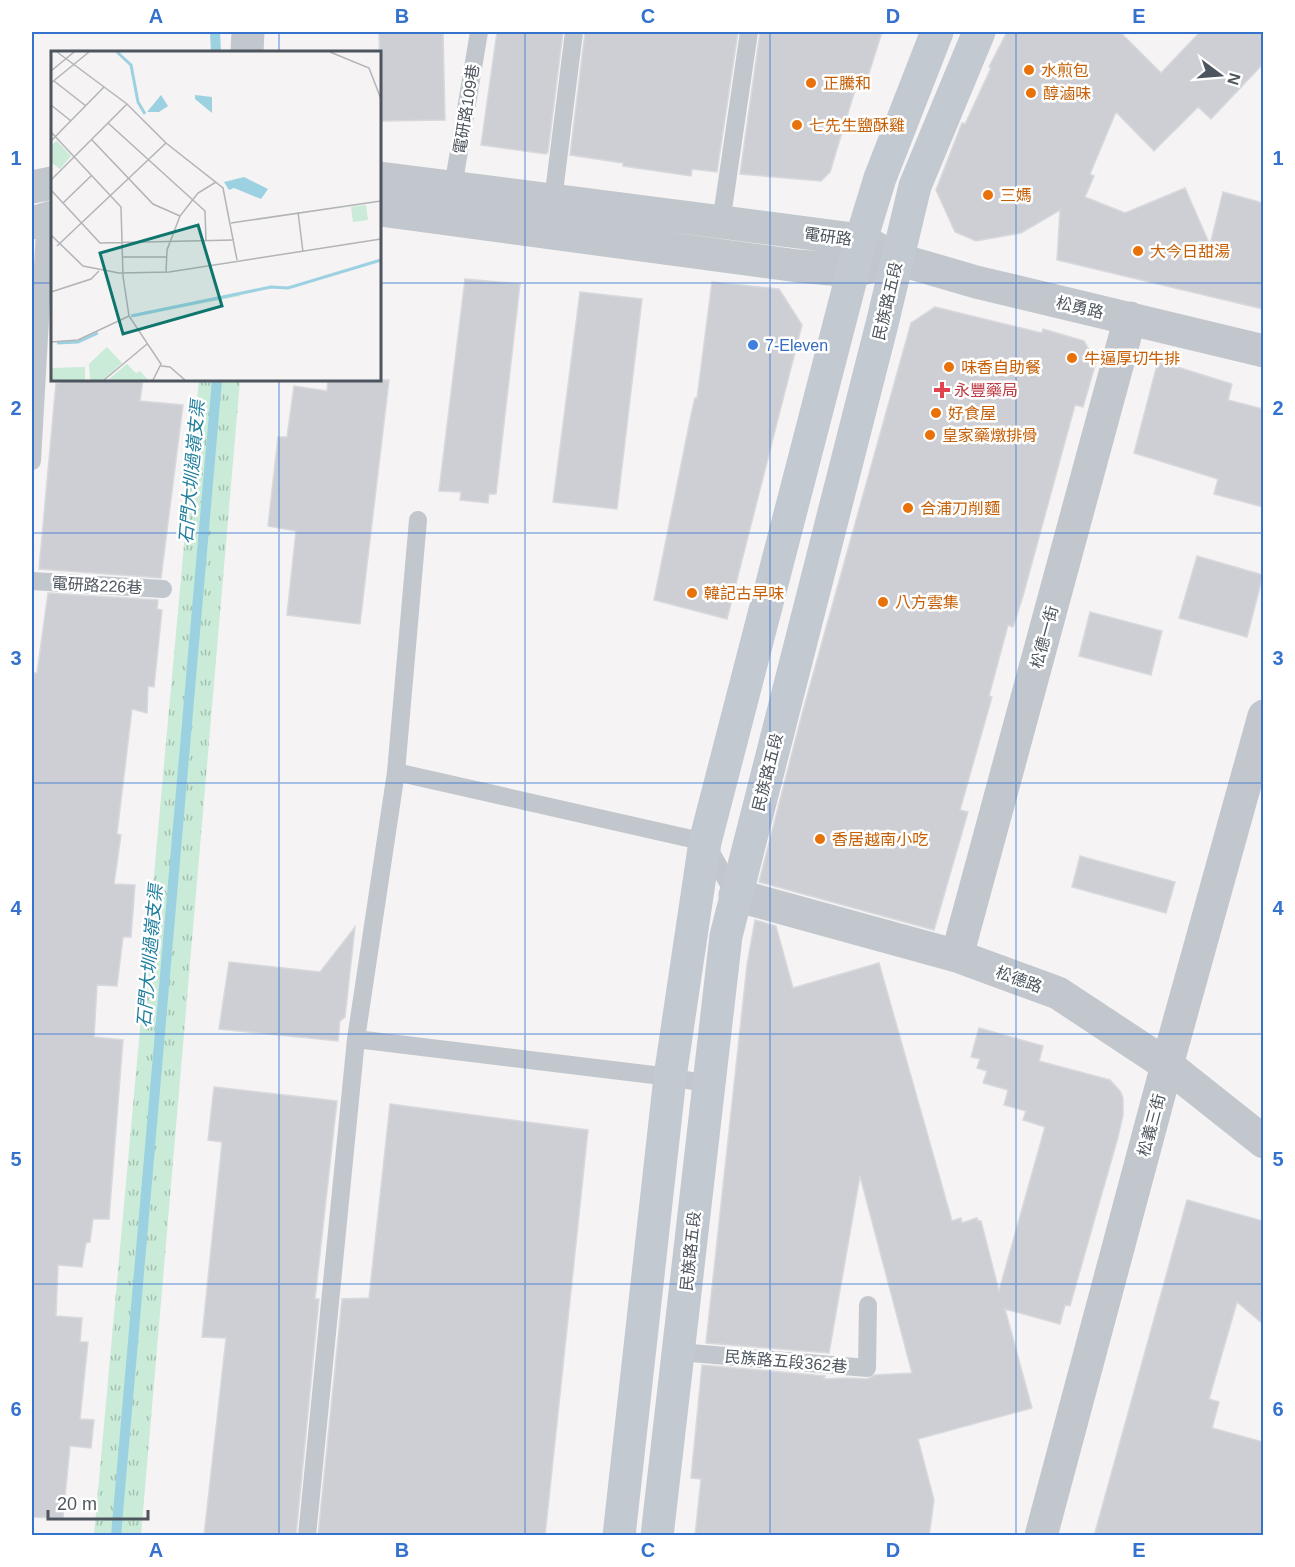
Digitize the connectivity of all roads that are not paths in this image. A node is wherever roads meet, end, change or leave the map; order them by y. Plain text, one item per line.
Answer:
1 (248, 32) edge
2 (479, 32) edge
3 (574, 32) edge
4 (749, 32) edge
5 (937, 32) edge
6 (979, 32) edge
7 (248, 51) edge
8 (381, 178) edge
9 (43, 185) edge
10 (453, 187) junction
11 (553, 200) junction
12 (381, 210) edge
13 (44, 219) edge
14 (721, 223) junction
15 (861, 240) junction
16 (897, 259) junction
17 (853, 271) junction
18 (1130, 318) junction
19 (1263, 351) edge
20 (32, 460) edge
21 (418, 520) dead end
22 (32, 581) edge
23 (163, 589) dead end
24 (1263, 716) edge
25 (396, 772) junction
26 (705, 842) junction
27 (735, 895) junction
28 (957, 956) junction
29 (356, 1040) junction
30 (1167, 1065) junction
31 (670, 1077) junction
32 (709, 1084) junction
33 (1263, 1142) edge
34 (868, 1305) dead end
35 (679, 1352) junction
36 (307, 1536) edge
37 (619, 1536) edge
38 (657, 1536) edge
39 (1041, 1536) edge

1 - 7 street
2 - 10 lane, 電研路109巷
3 - 11 lane
4 - 14 lane
5 - 15 main road
6 - 16 main road, 民族路五段
8 - 10 street, 電研路
9 - 13 lane
10 - 11 street, 電研路
11 - 14 street, 電研路
12 - 17 street, 電研路
13 - 20 lane
14 - 15 street, 電研路
15 - 16 street, 電研路
15 - 17 main road
16 - 17 street, 電研路
16 - 18 street, 松勇路
16 - 27 main road, 民族路五段
17 - 26 main road
18 - 19 street, 松勇路
18 - 28 street, 松德一街
21 - 25 lane
22 - 23 lane, 電研路226巷
24 - 30 street, 松義三街
25 - 26 lane
25 - 29 lane
26 - 27 lane
26 - 31 main road
27 - 28 street, 松德路
27 - 32 main road, 民族路五段
28 - 30 street, 松德路
29 - 31 lane
29 - 36 lane
30 - 33 street, 松德路
30 - 39 street, 松義三街
31 - 32 lane
31 - 37 main road
32 - 35 main road, 民族路五段
34 - 35 lane, 民族路五段362巷
35 - 38 main road, 民族路五段

